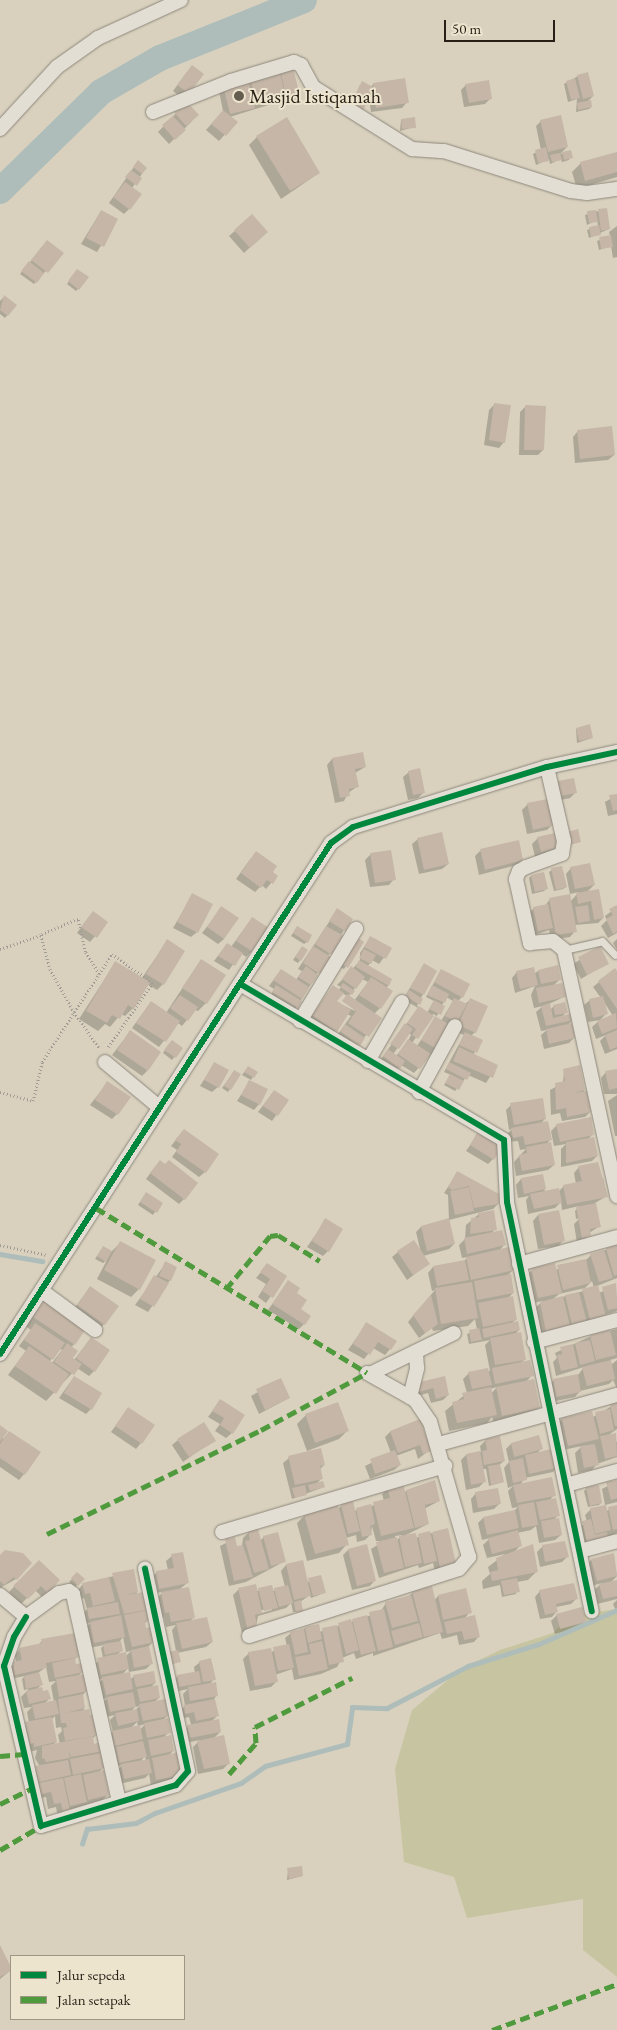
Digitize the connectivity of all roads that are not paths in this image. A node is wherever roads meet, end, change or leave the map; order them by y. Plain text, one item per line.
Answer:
1 (181, 0) edge
2 (153, 112) dead end
3 (0, 129) edge
4 (617, 189) edge
5 (617, 752) edge
6 (547, 767) junction
7 (356, 929) dead end
8 (564, 950) junction
9 (615, 955) dead end
10 (242, 985) junction
11 (402, 1002) dead end
12 (300, 1020) junction
13 (455, 1026) dead end
14 (368, 1060) junction
15 (105, 1062) dead end
16 (419, 1092) junction
17 (159, 1107) junction
18 (617, 1196) edge
19 (617, 1237) edge
20 (519, 1264) junction
21 (42, 1291) junction
22 (617, 1320) edge
23 (95, 1330) dead end
24 (454, 1333) dead end
25 (534, 1342) junction
26 (416, 1352) junction
27 (0, 1354) edge
28 (617, 1395) edge
29 (410, 1396) junction
30 (550, 1415) junction
31 (439, 1444) junction
32 (445, 1466) junction
33 (617, 1471) edge
34 (566, 1485) junction
35 (222, 1532) dead end
36 (617, 1541) edge
37 (580, 1551) junction
38 (146, 1569) dead end
39 (0, 1595) edge
40 (592, 1611) dead end
41 (26, 1617) junction
42 (249, 1636) dead end
43 (119, 1802) junction

1 - 3 street
2 - 4 street
5 - 6 street
6 - 8 street
6 - 10 street
7 - 12 street
8 - 9 lane
8 - 18 street
10 - 12 street
10 - 17 street
11 - 14 street
12 - 14 street
13 - 16 street
14 - 16 street
15 - 17 street
16 - 20 street
17 - 21 street
19 - 20 street
20 - 25 street
21 - 23 street
21 - 27 street
22 - 25 street
24 - 26 street
25 - 30 street
26 - 29 street
26 - 29 street
28 - 30 street
29 - 31 street
30 - 31 street
30 - 34 street
31 - 32 street
32 - 35 street
32 - 42 street
33 - 34 street
34 - 37 street
36 - 37 street
37 - 40 street
38 - 43 street
39 - 41 street
41 - 43 street
41 - 43 street

